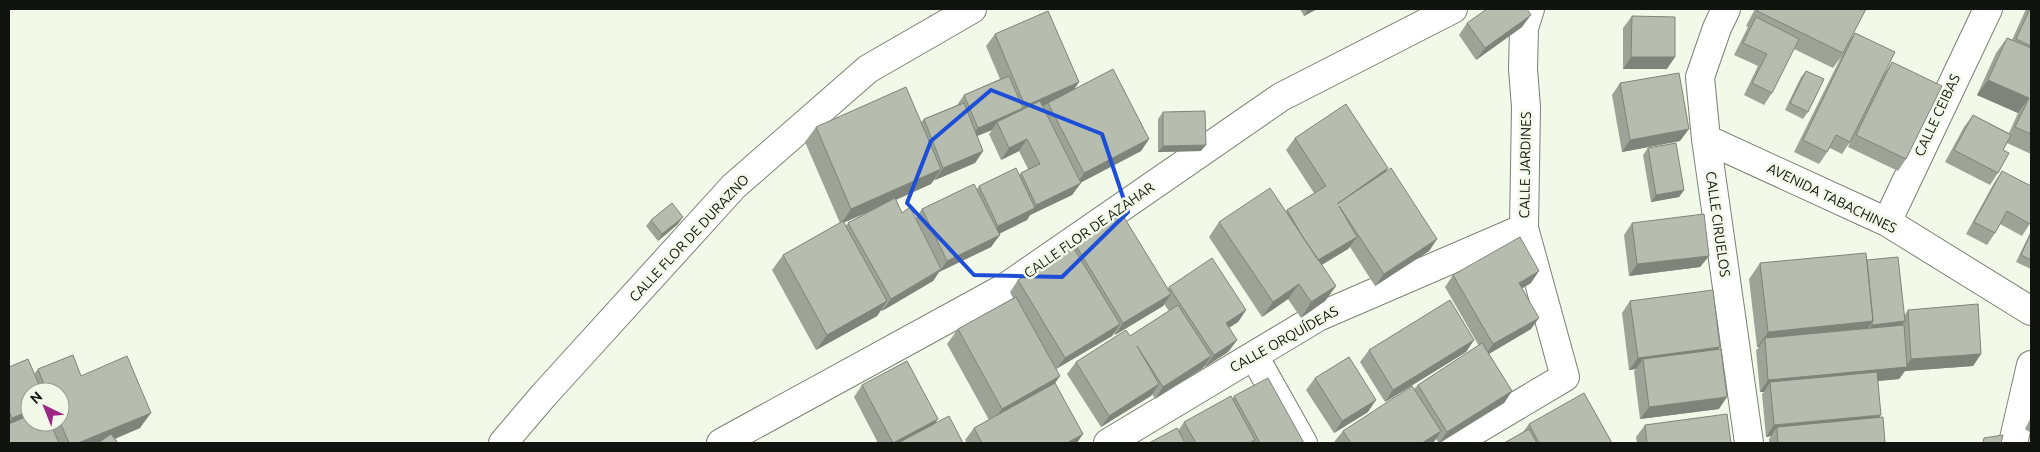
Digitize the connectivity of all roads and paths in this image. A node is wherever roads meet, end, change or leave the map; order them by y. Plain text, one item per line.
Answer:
1 (972, 9) edge
2 (1453, 9) edge
3 (1530, 9) edge
4 (1726, 9) edge
5 (1988, 9) edge
6 (1706, 139) junction
7 (1887, 222) junction
8 (1524, 228) junction
9 (1006, 287) junction
10 (2031, 311) edge
11 (1018, 313) edge
12 (1254, 356) junction
13 (2031, 365) edge
14 (503, 443) edge
15 (721, 443) edge
16 (1108, 443) edge
17 (1303, 443) edge
18 (1454, 443) edge
19 (1749, 443) edge
20 (2014, 443) edge

1 - 14 street, CALLE FLOR DE DURAZNO
2 - 9 street, CALLE FLOR DE AZAHAR
3 - 8 street, CALLE JARDINES
4 - 6 street, CALLE CIRUELOS
5 - 7 street, CALLE CEIBAS
6 - 7 street, AVENIDA TABACHINES
6 - 19 street, CALLE CIRUELOS
7 - 10 street, AVENIDA TABACHINES
8 - 12 street, CALLE ORQUÍDEAS
8 - 18 street, CALLE JARDINES
9 - 11 street
9 - 15 street, CALLE FLOR DE AZAHAR
12 - 16 street, CALLE ORQUÍDEAS
12 - 17 street
13 - 20 street

